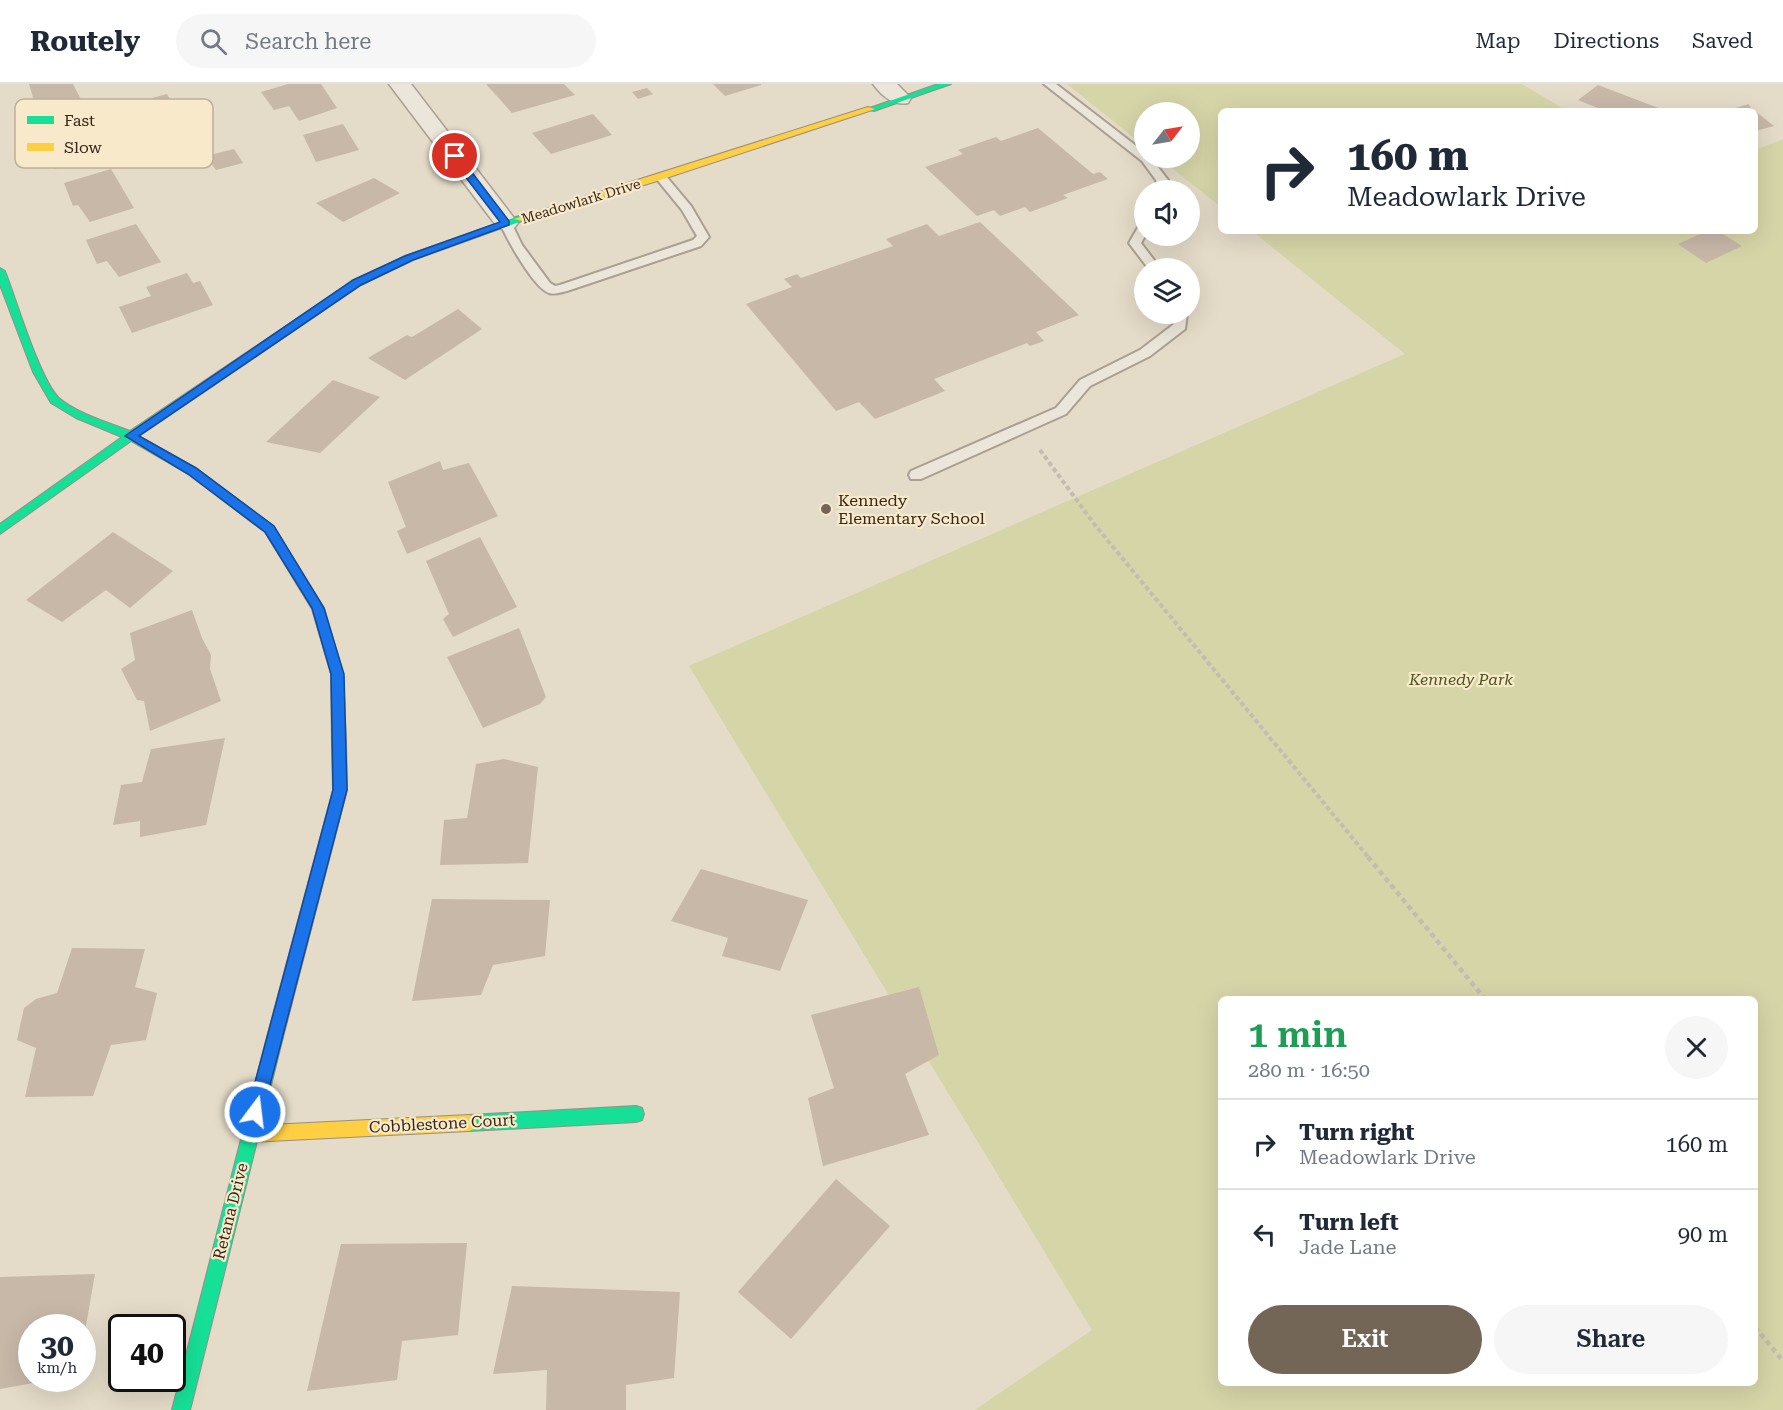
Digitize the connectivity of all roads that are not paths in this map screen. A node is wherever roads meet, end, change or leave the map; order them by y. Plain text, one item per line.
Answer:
1 (400, 84) edge
2 (884, 84) edge
3 (947, 84) edge
4 (1048, 84) edge
5 (900, 98) junction
6 (661, 177) junction
7 (1162, 180) edge
8 (506, 223) junction
9 (1137, 246) edge
10 (1146, 258) edge
11 (0, 271) edge
12 (1180, 324) edge
13 (131, 436) junction
14 (916, 475) dead end
15 (0, 530) edge
16 (636, 1114) dead end
17 (249, 1134) junction
18 (181, 1410) edge

1 - 8 street
2 - 5 street
3 - 5 street, Meadowlark Drive
4 - 7 lane
5 - 6 street, Meadowlark Drive
6 - 8 street, Meadowlark Drive
6 - 8 lane
8 - 13 street, Meadowlark Drive
9 - 10 lane
11 - 13 street, Retana Drive
12 - 14 lane
13 - 15 street, Meadowlark Drive
13 - 17 street, Retana Drive
16 - 17 street, Cobblestone Court
17 - 18 street, Retana Drive

